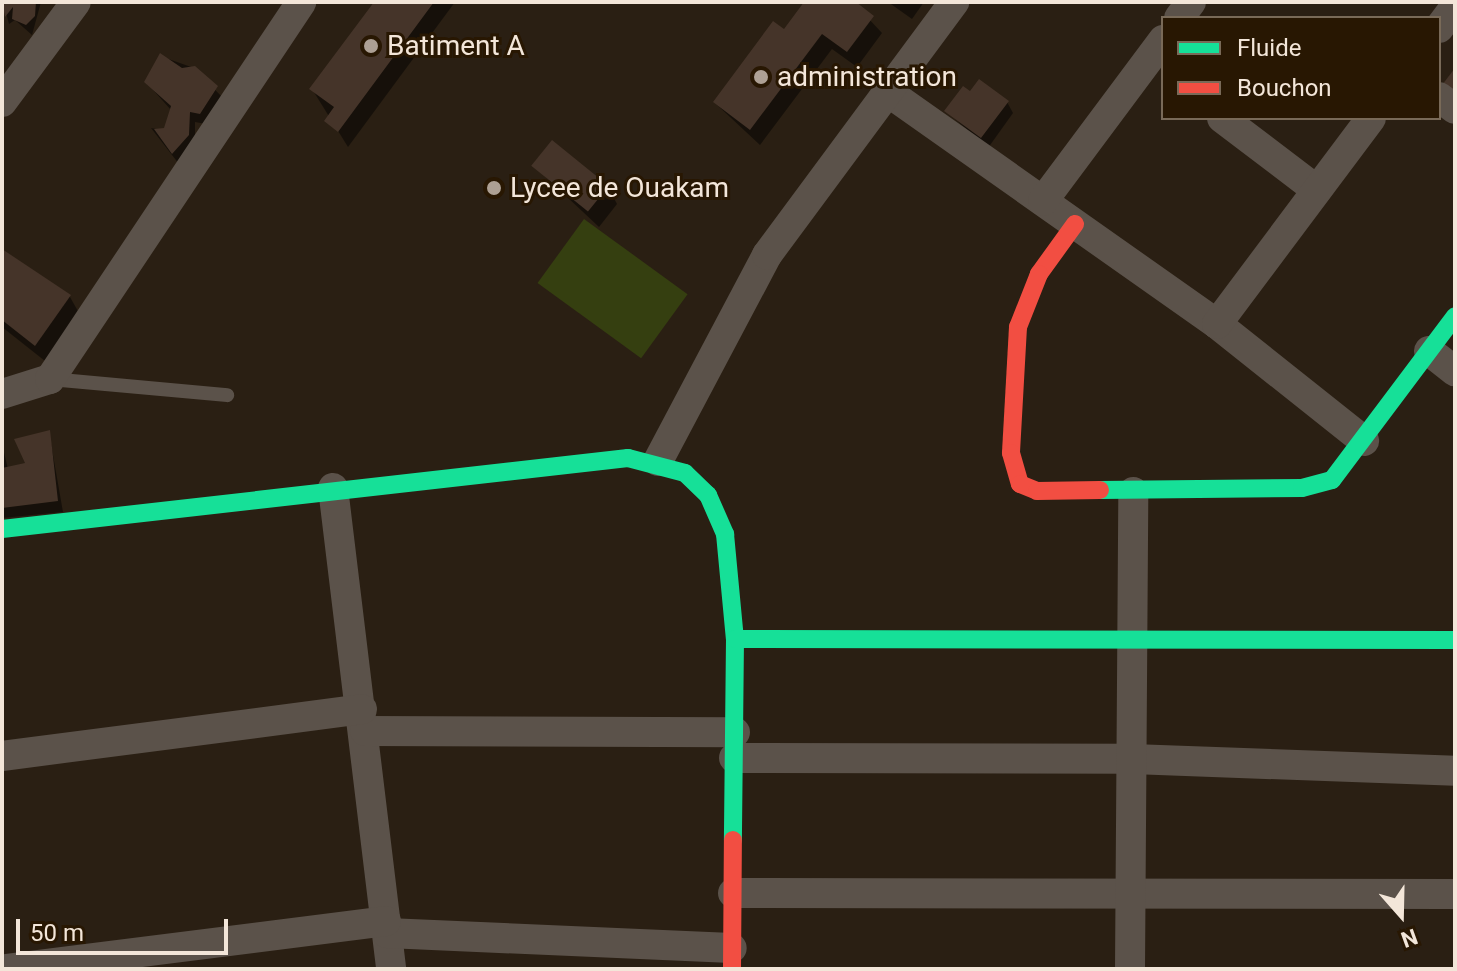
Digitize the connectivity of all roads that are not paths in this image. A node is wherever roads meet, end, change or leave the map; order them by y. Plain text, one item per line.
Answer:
1 (76, 2) edge
2 (954, 2) edge
3 (287, 7) edge
4 (1455, 7) edge
5 (1441, 25) edge
6 (1158, 58) edge
7 (888, 92) junction
8 (2, 102) edge
9 (1225, 120) edge
10 (1370, 120) edge
11 (1317, 190) junction
12 (1043, 201) junction
13 (1075, 224) junction
14 (1455, 316) edge
15 (1217, 324) junction
16 (1429, 351) junction
17 (1455, 371) edge
18 (50, 379) junction
19 (2, 394) edge
20 (227, 395) dead end
21 (1364, 441) junction
22 (658, 461) junction
23 (333, 488) junction
24 (1133, 492) junction
25 (2, 529) edge
26 (735, 639) junction
27 (1132, 640) junction
28 (1455, 640) edge
29 (364, 720) junction
30 (735, 745) junction
31 (2, 756) edge
32 (1132, 759) junction
33 (1455, 771) edge
34 (733, 893) junction
35 (1131, 894) junction
36 (1455, 894) edge
37 (386, 927) junction
38 (732, 958) edge
39 (7, 969) edge
40 (391, 969) edge
41 (1130, 969) edge

1 - 8 street
2 - 7 street
3 - 18 street
4 - 5 street
6 - 12 street
7 - 12 street
7 - 22 street
9 - 11 street
10 - 11 street
11 - 15 street
12 - 13 street
13 - 15 street
13 - 24 street
14 - 16 street
15 - 21 street
16 - 17 street
16 - 21 street
18 - 19 street
18 - 20 lane
21 - 24 street
22 - 23 street
22 - 26 street
23 - 25 street
23 - 29 street
24 - 27 street
26 - 27 street
26 - 30 street
27 - 28 street
27 - 32 street
29 - 30 street
29 - 31 street
29 - 37 street
30 - 32 street
30 - 34 street
32 - 33 street
32 - 35 street
34 - 35 street
34 - 38 street
35 - 36 street
35 - 41 street
37 - 38 street
37 - 39 street
37 - 40 street

